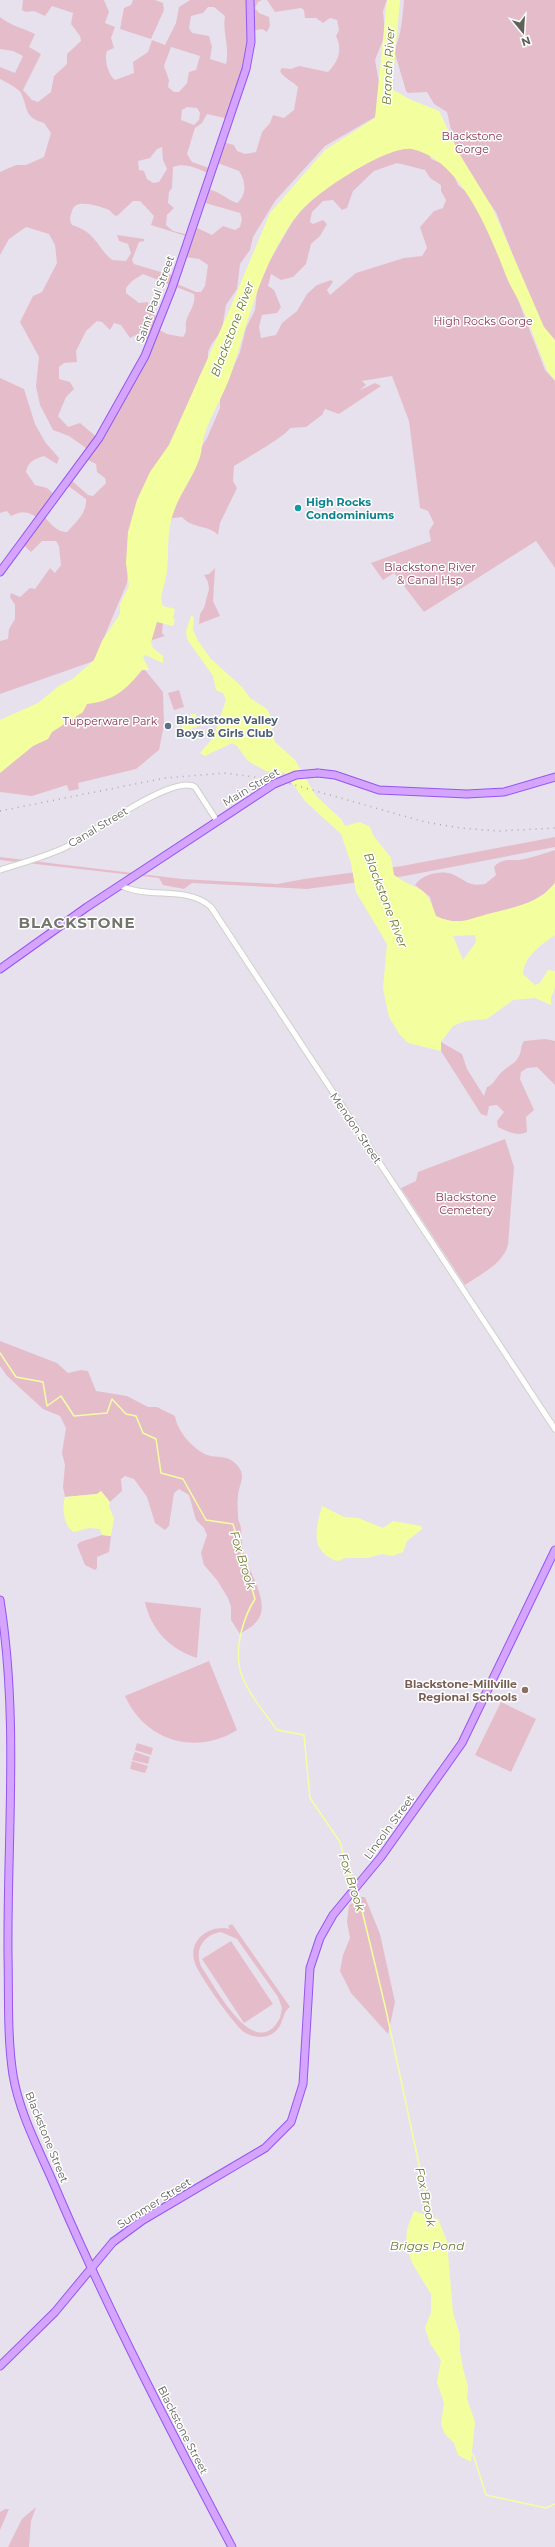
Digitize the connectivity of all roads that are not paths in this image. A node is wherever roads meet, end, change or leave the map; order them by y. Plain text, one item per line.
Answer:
1 (250, 0) edge
2 (0, 572) edge
3 (555, 777) edge
4 (217, 821) junction
5 (0, 870) edge
6 (120, 886) junction
7 (0, 969) edge
8 (555, 1429) edge
9 (555, 1550) edge
10 (0, 1600) edge
11 (285, 2128) joint
12 (92, 2268) junction
13 (0, 2366) edge
14 (232, 2547) edge

1 - 2 main road, Saint Paul Street
3 - 4 main road, Main Street, bridge
4 - 5 street, Canal Street
4 - 6 main road, Main Street
6 - 7 main road, Main Street
6 - 8 street, Mendon Street
9 - 11 main road, Lincoln Street
10 - 12 main road, Blackstone Street
11 - 12 main road, Summer Street
12 - 13 main road, Summer Street
12 - 14 main road, Blackstone Street

